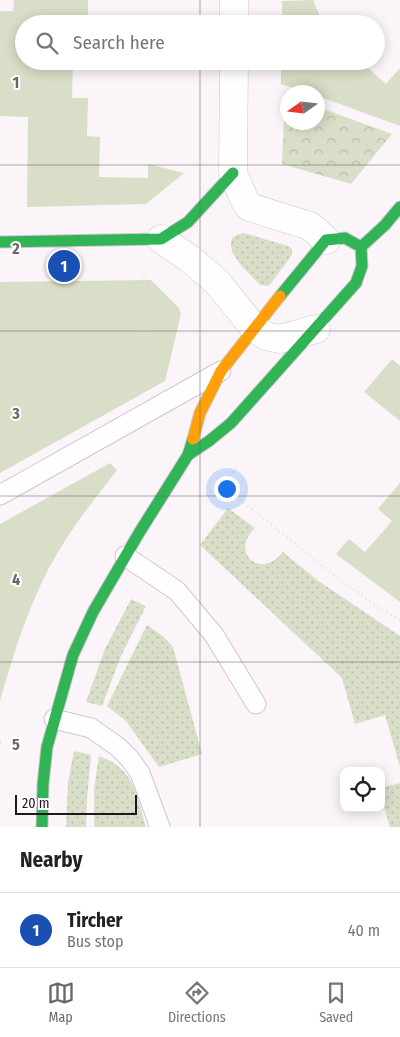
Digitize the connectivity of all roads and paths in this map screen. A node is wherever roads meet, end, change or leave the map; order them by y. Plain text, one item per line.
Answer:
1 (234, 0) edge
2 (234, 15) edge
3 (234, 70) edge
4 (233, 173) junction
5 (400, 207) edge
6 (161, 239) junction
7 (326, 240) junction
8 (0, 242) edge
9 (361, 247) junction
10 (144, 274) dead end
11 (254, 328) junction
12 (316, 329) junction
13 (221, 371) junction
14 (144, 415) junction
15 (188, 455) junction
16 (232, 493) dead end
17 (0, 495) edge
18 (126, 556) junction
19 (400, 620) edge
20 (256, 704) dead end
21 (54, 719) junction
22 (0, 743) edge
23 (5, 743) dead end
24 (42, 827) edge
25 (160, 827) edge

1 - 2 street
3 - 4 street
4 - 6 street
4 - 7 street
5 - 9 street
6 - 8 street
6 - 11 street
7 - 9 street
7 - 11 street
9 - 12 street
10 - 14 path
11 - 12 street
11 - 13 street
12 - 15 street
13 - 14 lane
13 - 15 street
14 - 17 lane
15 - 18 street
16 - 19 path
18 - 20 lane
18 - 21 street
21 - 24 street
21 - 25 lane
22 - 23 path

